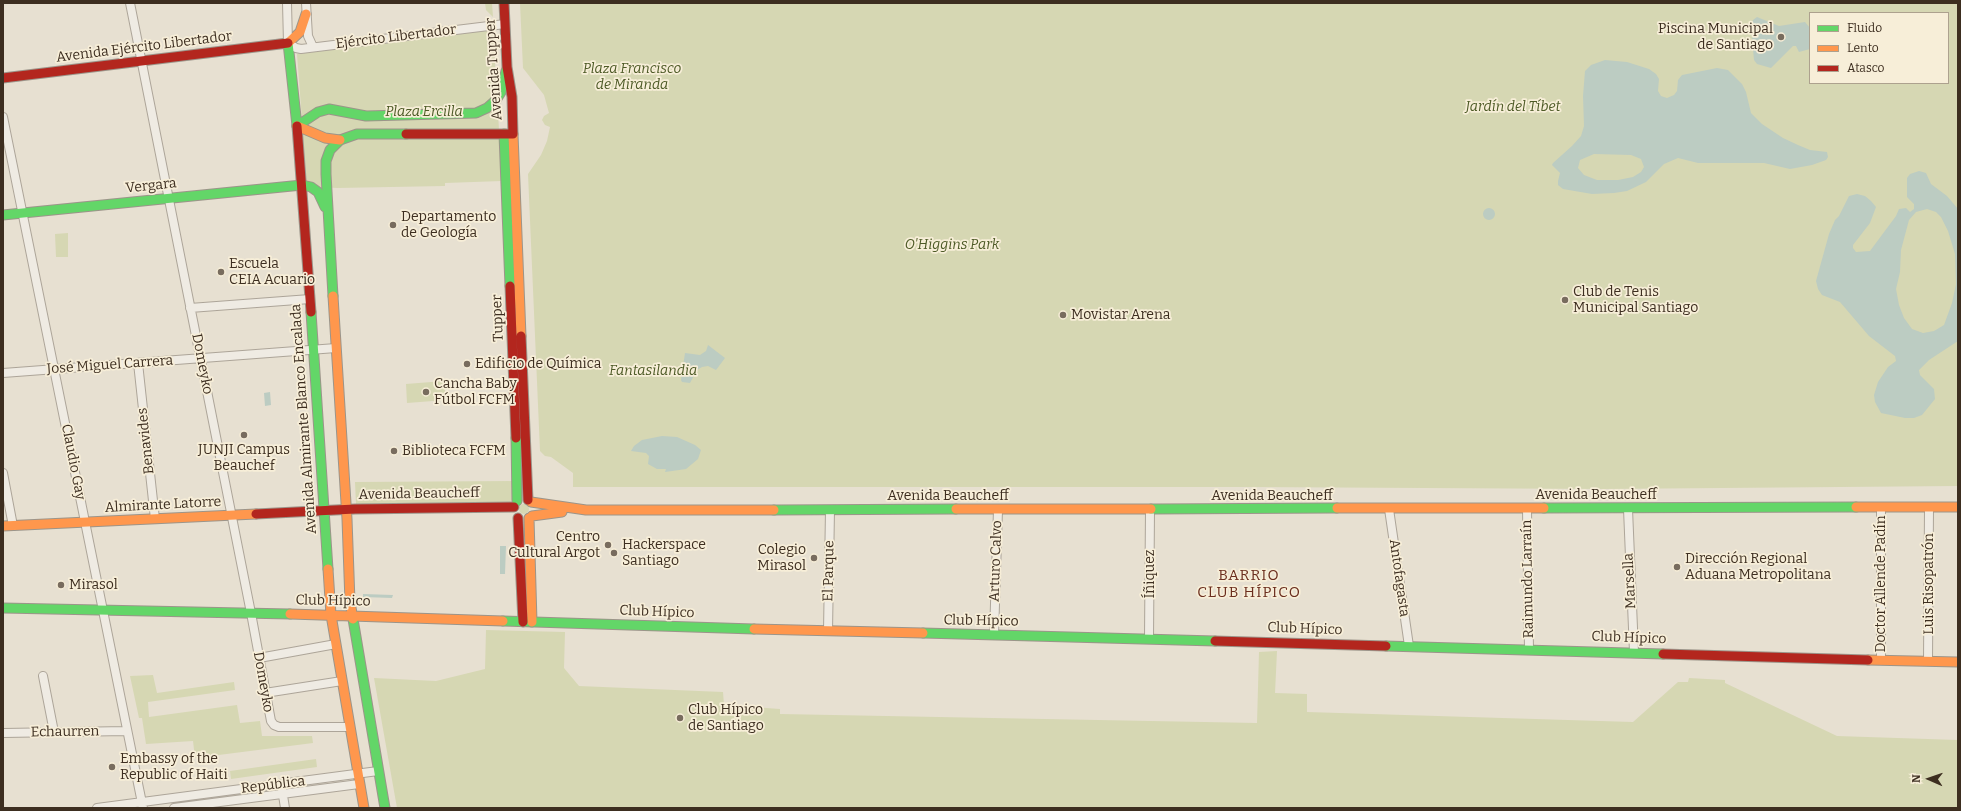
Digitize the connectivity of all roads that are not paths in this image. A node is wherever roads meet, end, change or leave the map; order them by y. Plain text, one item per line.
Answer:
1 (130, 3) edge
2 (287, 3) edge
3 (306, 3) edge
4 (504, 3) edge
5 (306, 14) junction
6 (505, 24) junction
7 (288, 43) junction
8 (313, 47) junction
9 (142, 61) junction
10 (507, 67) junction
11 (3, 78) edge
12 (3, 117) edge
13 (297, 126) junction
14 (508, 134) junction
15 (340, 140) junction
16 (302, 185) junction
17 (169, 199) junction
18 (22, 213) junction
19 (3, 215) edge
20 (329, 216) junction
21 (310, 299) junction
22 (190, 308) junction
23 (336, 348) junction
24 (314, 350) junction
25 (200, 358) junction
26 (138, 363) junction
27 (54, 369) junction
28 (3, 373) edge
29 (3, 473) edge
30 (530, 501) junction
31 (515, 504) junction
32 (1958, 507) edge
33 (1881, 508) junction
34 (1929, 508) junction
35 (346, 509) junction
36 (1389, 509) junction
37 (1527, 509) junction
38 (1628, 509) junction
39 (586, 510) junction
40 (830, 510) junction
41 (998, 510) junction
42 (1150, 510) junction
43 (325, 511) junction
44 (232, 516) junction
45 (531, 517) junction
46 (518, 518) junction
47 (155, 519) junction
48 (85, 523) junction
49 (3, 526) edge
50 (13, 526) junction
51 (3, 608) edge
52 (103, 611) junction
53 (251, 613) junction
54 (331, 615) junction
55 (351, 615) junction
56 (527, 622) junction
57 (828, 631) junction
58 (994, 635) junction
59 (1149, 638) junction
60 (336, 644) junction
61 (1409, 646) junction
62 (1529, 650) junction
63 (1634, 652) junction
64 (259, 658) junction
65 (1881, 660) junction
66 (1928, 661) junction
67 (1958, 662) edge
68 (43, 676) dead end
69 (342, 681) junction
70 (265, 693) junction
71 (350, 727) junction
72 (127, 731) junction
73 (54, 732) junction
74 (3, 733) edge
75 (378, 771) junction
76 (358, 774) junction
77 (281, 784) junction
78 (360, 784) junction
79 (283, 794) junction
80 (142, 805) edge
81 (97, 808) edge
82 (174, 808) edge
83 (285, 808) edge
84 (364, 808) edge
85 (385, 808) edge

1 - 9 street, Domeyko
2 - 7 street, Avenida Almirante Blanco Encalada
3 - 5 street
4 - 6 main road, Avenida Tupper
5 - 7 main road
5 - 8 street
6 - 8 street, Ejército Libertador
6 - 10 main road, Avenida Tupper
7 - 8 street, Ejército Libertador
7 - 9 main road, Avenida Ejército Libertador
7 - 13 main road, Avenida Almirante Blanco Encalada
9 - 11 main road, Avenida Ejército Libertador
9 - 17 street, Domeyko
10 - 13 main road
10 - 14 main road, Avenida Tupper
12 - 18 street, Claudio Gay
13 - 15 main road
13 - 16 main road, Avenida Almirante Blanco Encalada
14 - 15 main road
14 - 30 main road, Tupper
14 - 31 main road, Tupper
15 - 20 main road
16 - 17 main road, Vergara
16 - 20 main road
16 - 21 main road, Avenida Almirante Blanco Encalada
17 - 18 main road, Vergara
17 - 22 street, Domeyko
18 - 19 main road, Vergara
18 - 27 street, Claudio Gay
20 - 23 main road
21 - 22 street
21 - 24 main road, Avenida Almirante Blanco Encalada
22 - 25 street, Domeyko
23 - 24 street, José Miguel Carrera
23 - 35 main road
24 - 25 street, José Miguel Carrera
24 - 43 main road, Avenida Almirante Blanco Encalada
25 - 26 street, José Miguel Carrera
25 - 44 street, Domeyko
26 - 27 street, José Miguel Carrera
26 - 47 street, Benavides
27 - 28 street, José Miguel Carrera
27 - 48 street, Claudio Gay
29 - 50 street
30 - 31 main road
30 - 39 main road, Avenida Beaucheff
30 - 45 main road
31 - 35 main road, Avenida Beaucheff
31 - 46 main road
32 - 34 main road, Avenida Beaucheff
33 - 34 main road, Avenida Beaucheff
33 - 38 main road, Avenida Beaucheff
33 - 65 street, Doctor Allende Padín
34 - 66 street, Luis Risopatrón
35 - 43 main road, Avenida Beaucheff
35 - 55 main road
36 - 37 main road, Avenida Beaucheff
36 - 42 main road, Avenida Beaucheff
36 - 61 street, Antofagasta
37 - 38 main road, Avenida Beaucheff
37 - 62 street, Raimundo Larraín
38 - 63 street, Marsella
39 - 40 main road, Avenida Beaucheff
39 - 45 main road, Avenida Beaucheff
40 - 41 main road, Avenida Beaucheff
40 - 57 street, El Parque
41 - 42 main road, Avenida Beaucheff
41 - 58 street, Arturo Calvo
42 - 59 street, Íñiquez
43 - 44 main road, Almirante Latorre
43 - 54 main road, Avenida Almirante Blanco Encalada
44 - 47 main road, Almirante Latorre
44 - 53 street, Domeyko
45 - 46 main road
45 - 56 main road
46 - 56 main road
47 - 48 main road, Almirante Latorre
48 - 50 main road, Almirante Latorre
48 - 52 street, Claudio Gay
49 - 50 main road, Almirante Latorre
51 - 52 main road, Club Hípico
52 - 53 main road, Club Hípico
52 - 72 street, Claudio Gay
53 - 54 main road, Club Hípico
53 - 64 street, Domeyko
54 - 55 main road, Club Hípico
54 - 60 main road, Avenida Almirante Blanco Encalada
55 - 56 main road, Club Hípico
55 - 75 main road
56 - 57 main road, Club Hípico
57 - 58 main road, Club Hípico
58 - 59 main road, Club Hípico
59 - 61 main road, Club Hípico
60 - 64 street
60 - 69 main road, Avenida Almirante Blanco Encalada
61 - 62 main road, Club Hípico
62 - 63 main road, Club Hípico
63 - 65 main road, Club Hípico
64 - 70 street, Domeyko
65 - 66 main road, Club Hípico
66 - 67 main road, Club Hípico
68 - 73 street
69 - 70 street
69 - 71 main road, Avenida Almirante Blanco Encalada
70 - 71 street, Domeyko
71 - 76 main road, Avenida Almirante Blanco Encalada
72 - 73 street, Echaurren
72 - 80 street, Claudio Gay
73 - 74 street, Echaurren
75 - 76 street, República
75 - 85 main road
76 - 77 street, República
76 - 78 main road, Avenida Almirante Blanco Encalada
77 - 79 street
77 - 80 street, República
78 - 79 street, República
78 - 84 main road, Avenida Almirante Blanco Encalada
79 - 82 street, República
79 - 83 street
80 - 81 street, República

